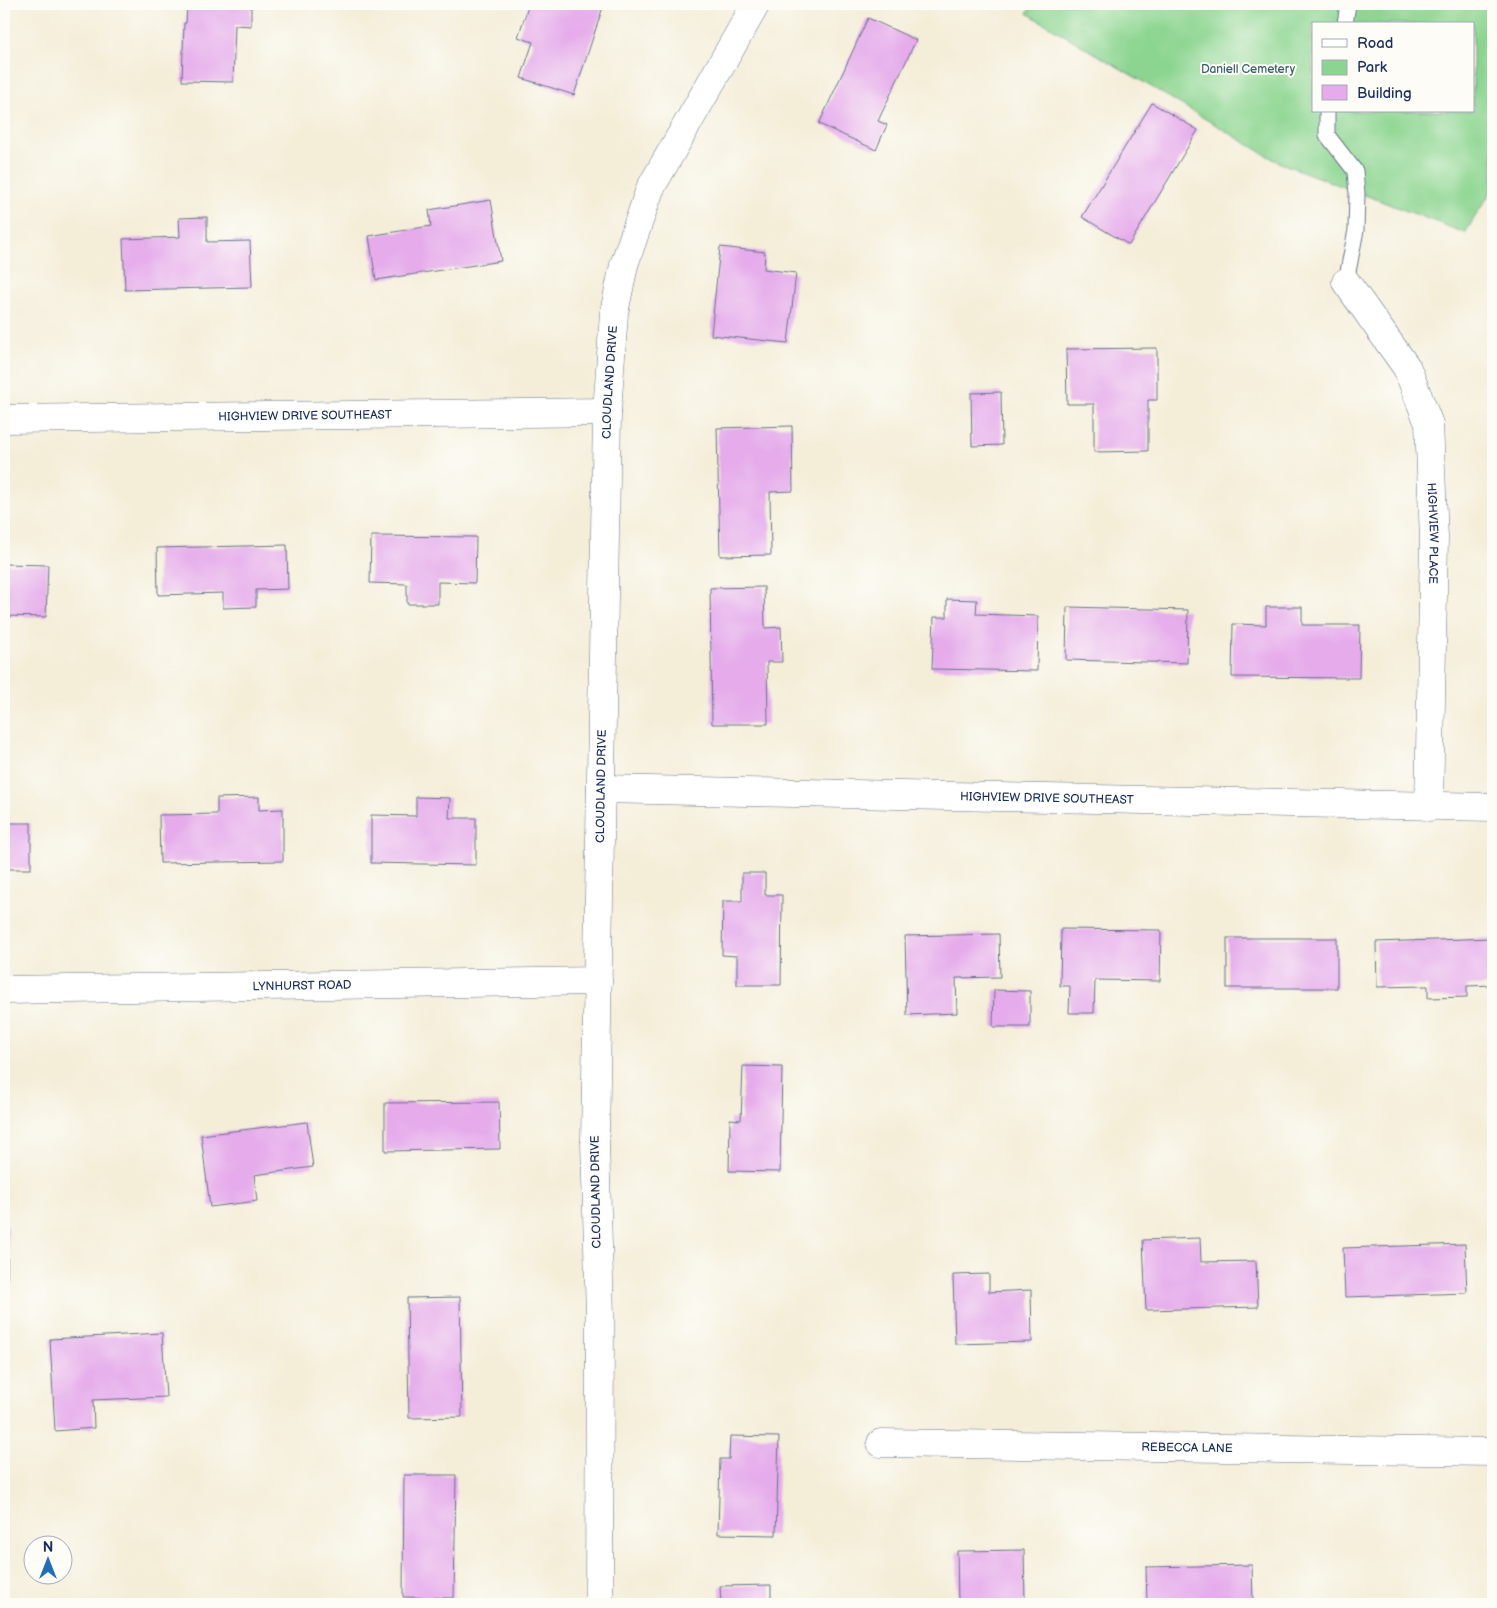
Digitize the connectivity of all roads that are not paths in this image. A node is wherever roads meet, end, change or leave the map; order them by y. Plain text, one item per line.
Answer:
1 (756, 4) edge
2 (1348, 4) edge
3 (1345, 22) edge
4 (1327, 112) edge
5 (1346, 282) joint
6 (608, 412) junction
7 (4, 418) edge
8 (601, 790) junction
9 (1429, 807) junction
10 (1493, 807) edge
11 (598, 982) junction
12 (4, 990) edge
13 (881, 1443) dead end
14 (1493, 1452) edge
15 (599, 1604) edge

1 - 6 street, CLOUDLAND DRIVE
2 - 3 lane
4 - 5 lane
5 - 9 street, HIGHVIEW PLACE
6 - 7 street, HIGHVIEW DRIVE SOUTHEAST
6 - 8 street, CLOUDLAND DRIVE
8 - 9 street, HIGHVIEW DRIVE SOUTHEAST
8 - 11 street, CLOUDLAND DRIVE
9 - 10 street, HIGHVIEW DRIVE SOUTHEAST
11 - 12 street, LYNHURST ROAD
11 - 15 street, CLOUDLAND DRIVE
13 - 14 street, REBECCA LANE

